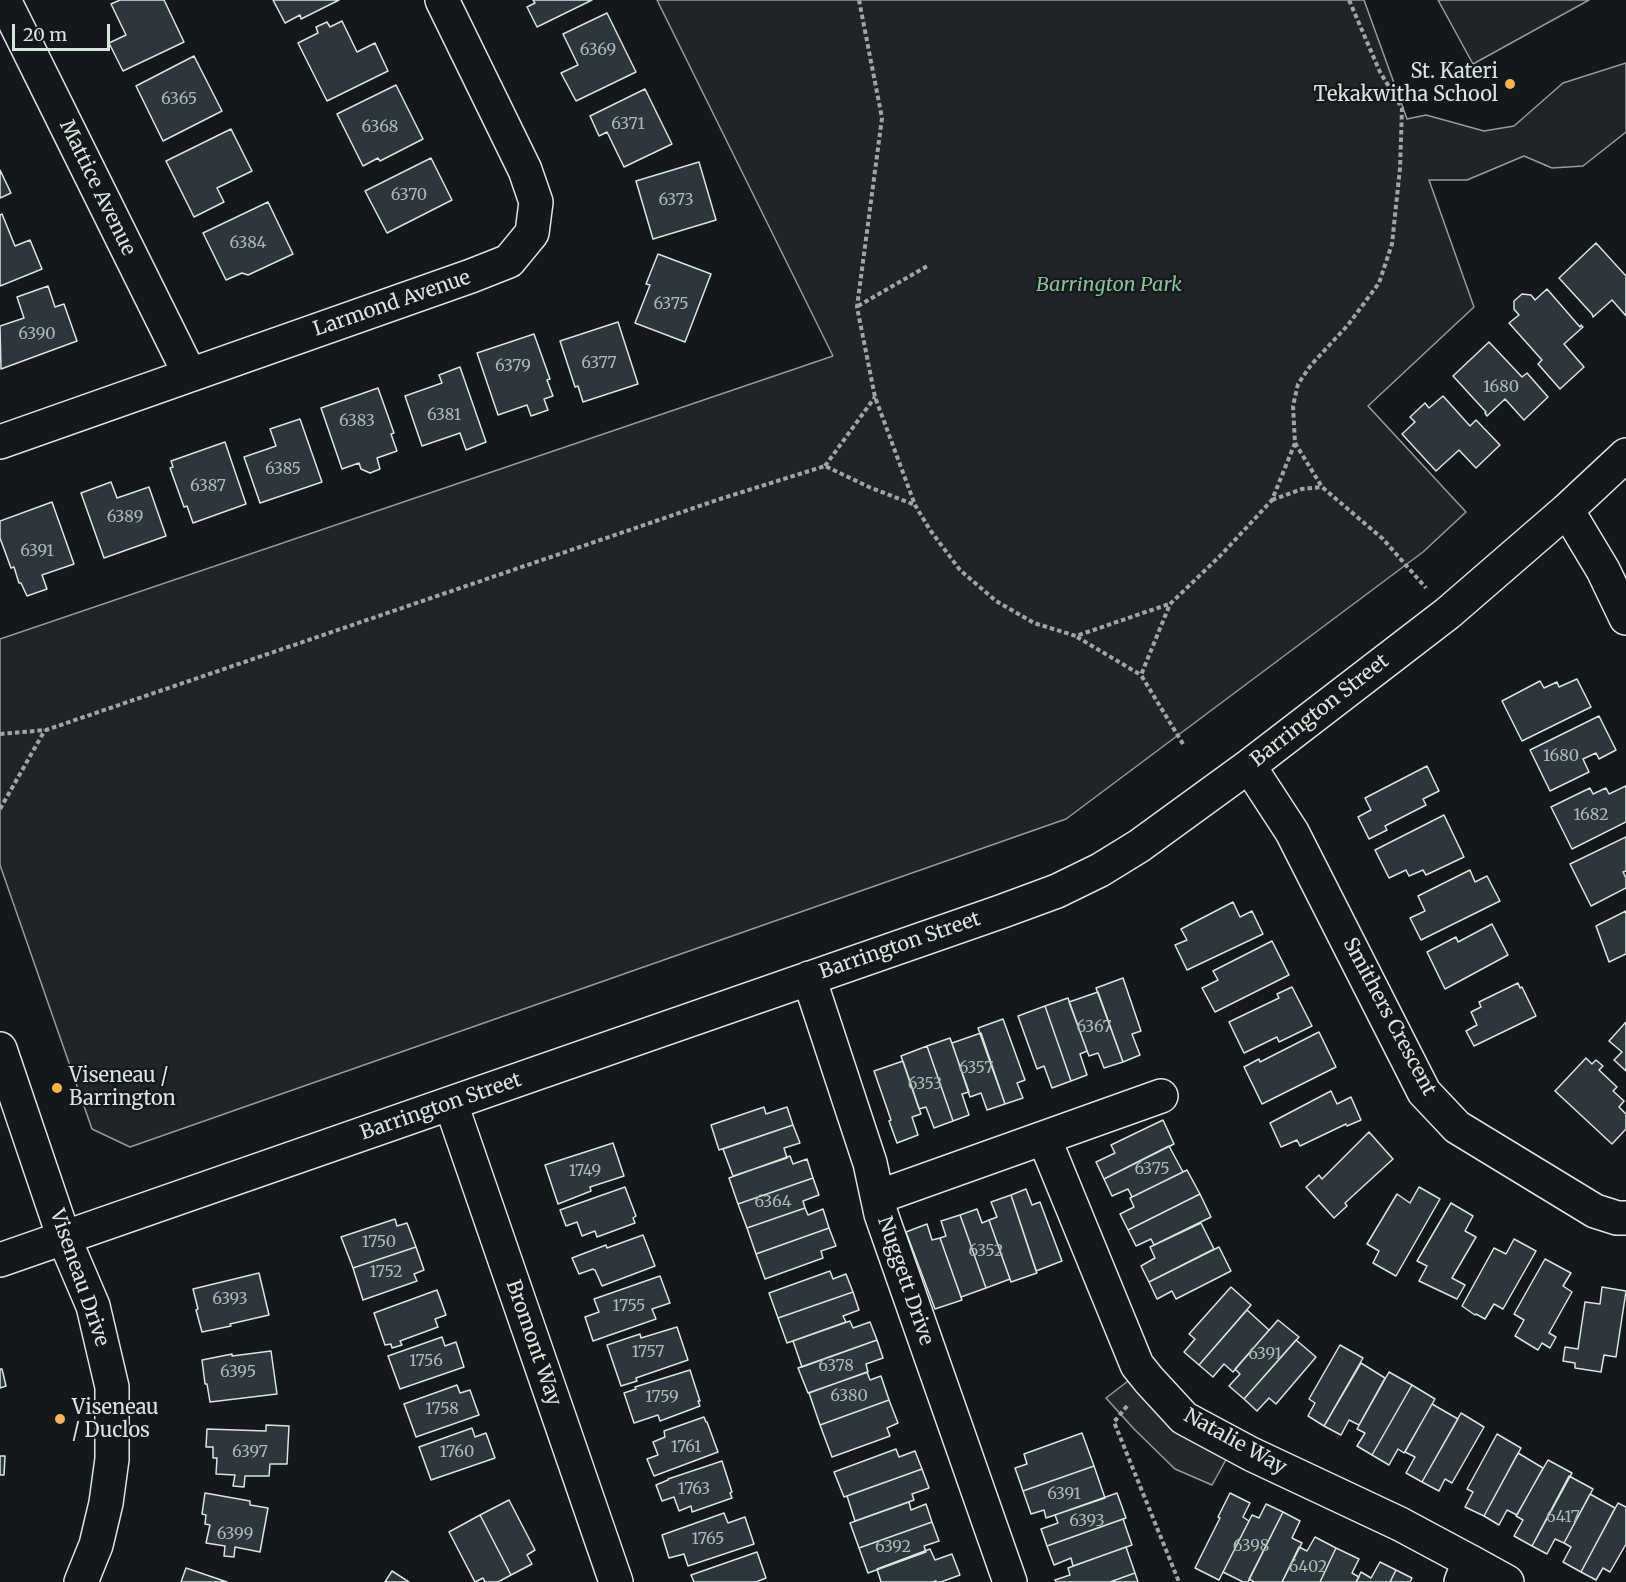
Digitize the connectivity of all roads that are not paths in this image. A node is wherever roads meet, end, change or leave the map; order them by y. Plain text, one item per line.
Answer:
1 (4, 0) edge
2 (442, 0) edge
3 (190, 375) junction
4 (0, 442) edge
5 (1626, 455) edge
6 (1567, 510) junction
7 (1626, 618) edge
8 (1249, 766) junction
9 (809, 978) junction
10 (0, 1049) edge
11 (1161, 1096) dead end
12 (452, 1104) junction
13 (1044, 1138) junction
14 (878, 1197) junction
15 (1626, 1218) edge
16 (64, 1238) junction
17 (0, 1260) edge
18 (1465, 1572) edge
19 (81, 1582) edge
20 (616, 1582) edge
21 (1010, 1582) edge
22 (1507, 1582) edge

1 - 3 street, Mattice Avenue
2 - 3 street, Larmond Avenue
3 - 4 street, Larmond Avenue
5 - 6 street, Barrington Street
6 - 7 street
6 - 8 street, Barrington Street
8 - 9 street, Barrington Street
8 - 15 street, Smithers Crescent
9 - 12 street, Barrington Street
9 - 14 street, Nuggett Drive
10 - 16 street, Viseneau Drive
11 - 13 street
12 - 16 street, Barrington Street
12 - 20 street, Bromont Way
13 - 14 street
13 - 18 street, Natalie Way
14 - 21 street, Nuggett Drive
16 - 17 street, Barrington Street
16 - 19 street, Viseneau Drive
18 - 22 street, Natalie Way

